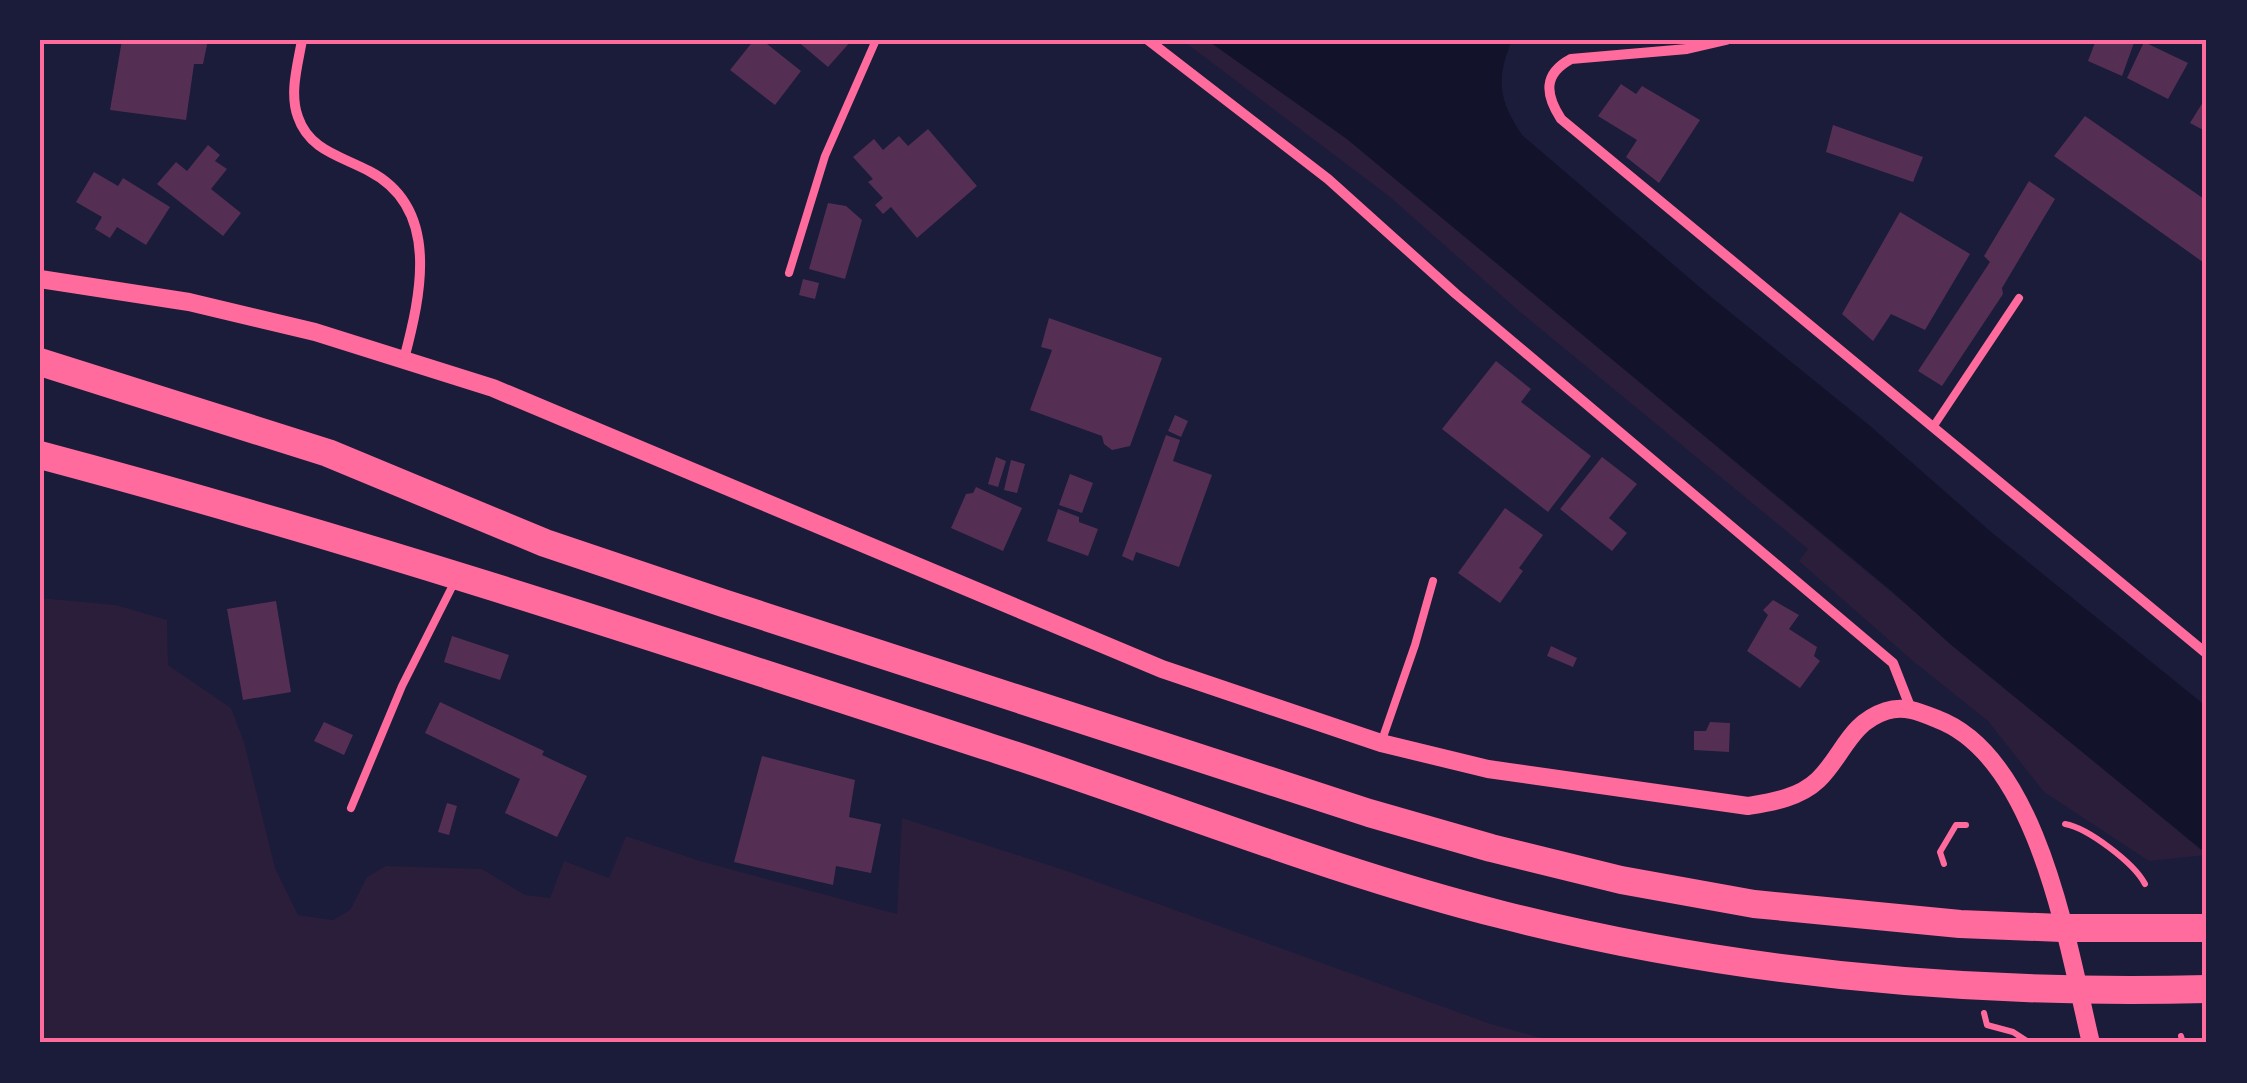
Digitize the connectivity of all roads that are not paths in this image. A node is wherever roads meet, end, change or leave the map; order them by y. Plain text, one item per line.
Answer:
1 (302, 40) edge
2 (876, 40) edge
3 (1148, 40) edge
4 (1726, 40) edge
5 (1687, 43) edge
6 (789, 272) dead end
7 (40, 278) edge
8 (2019, 298) dead end
9 (404, 359) junction
10 (40, 362) edge
11 (1933, 427) junction
12 (40, 455) edge
13 (456, 577) junction
14 (1433, 581) dead end
15 (2207, 654) edge
16 (1911, 709) junction
17 (1381, 743) junction
18 (350, 808) dead end
19 (2062, 928) junction
20 (2207, 928) edge
21 (2207, 989) edge
22 (2078, 991) junction
23 (2091, 1043) edge

1 - 9 street
2 - 6 lane
3 - 16 street
4 - 5 street
5 - 11 street
7 - 9 street
8 - 11 lane
9 - 17 street
10 - 19 highway
11 - 15 street
12 - 13 highway
13 - 18 lane
13 - 22 highway
14 - 17 lane
16 - 17 street
16 - 19 street
19 - 20 highway
19 - 22 street
21 - 22 highway
22 - 23 street

